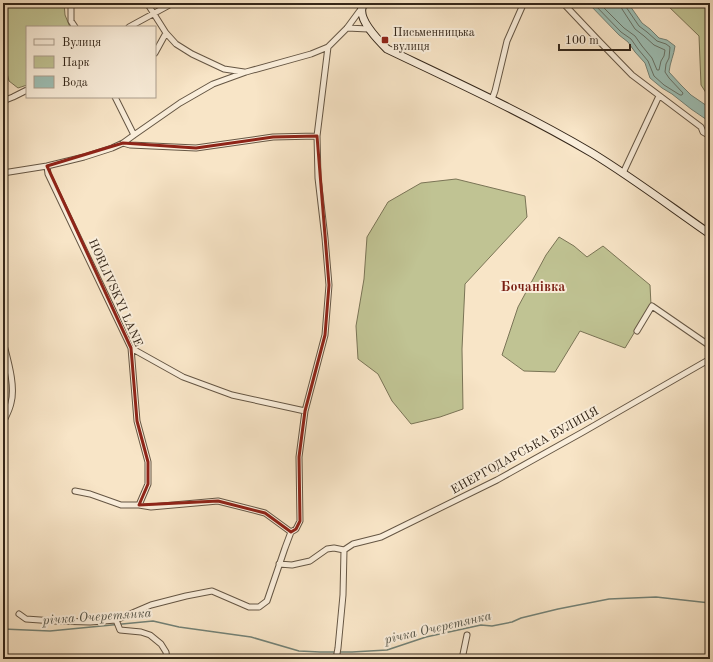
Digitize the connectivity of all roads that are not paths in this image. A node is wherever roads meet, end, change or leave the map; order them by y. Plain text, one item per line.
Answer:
1 (71, 3) edge
2 (147, 3) edge
3 (172, 3) edge
4 (523, 3) edge
5 (563, 3) edge
6 (364, 5) edge
7 (154, 14) junction
8 (74, 26) edge
9 (131, 26) edge
10 (347, 28) junction
11 (368, 29) junction
12 (166, 33) junction
13 (328, 47) junction
14 (156, 51) edge
15 (246, 72) junction
16 (26, 90) edge
17 (659, 96) junction
18 (116, 98) edge
19 (492, 99) junction
20 (3, 100) edge
21 (134, 135) junction
22 (317, 136) junction
23 (710, 136) edge
24 (124, 143) junction
25 (47, 166) junction
26 (3, 173) edge
27 (624, 173) junction
28 (710, 234) edge
29 (637, 331) dead end
30 (3, 341) edge
31 (710, 346) edge
32 (131, 348) junction
33 (710, 359) edge
34 (305, 411) junction
35 (3, 423) edge
36 (75, 491) dead end
37 (139, 505) junction
38 (291, 532) junction
39 (344, 550) junction
40 (279, 564) junction
41 (19, 614) dead end
42 (116, 620) junction
43 (467, 635) dead end
44 (337, 657) edge
45 (167, 659) edge
46 (462, 659) edge

1 - 8 street
2 - 7 street
3 - 7 street
4 - 19 street
5 - 17 street
6 - 10 street
6 - 11 main road
7 - 9 street
7 - 12 street
10 - 11 street
10 - 13 street
11 - 19 main road
12 - 14 street
12 - 15 street
13 - 15 street
13 - 22 street
15 - 21 street
16 - 20 street
17 - 23 street
17 - 27 street
18 - 21 street
19 - 27 main road
21 - 24 street
22 - 24 street
22 - 34 street
24 - 25 street
25 - 26 street
25 - 32 street, HORLIVSKYI LANE
27 - 28 main road
29 - 31 street
30 - 35 street
32 - 34 street
32 - 37 street, HORLIVSKYI LANE
33 - 39 street, ЕНЕРГОДАРСЬКА ВУЛИЦЯ
34 - 38 street
36 - 37 street
37 - 38 street
38 - 40 street
39 - 40 street, ЕНЕРГОДАРСЬКА ВУЛИЦЯ
39 - 44 street
40 - 42 street
41 - 42 street
42 - 45 street
43 - 46 street

